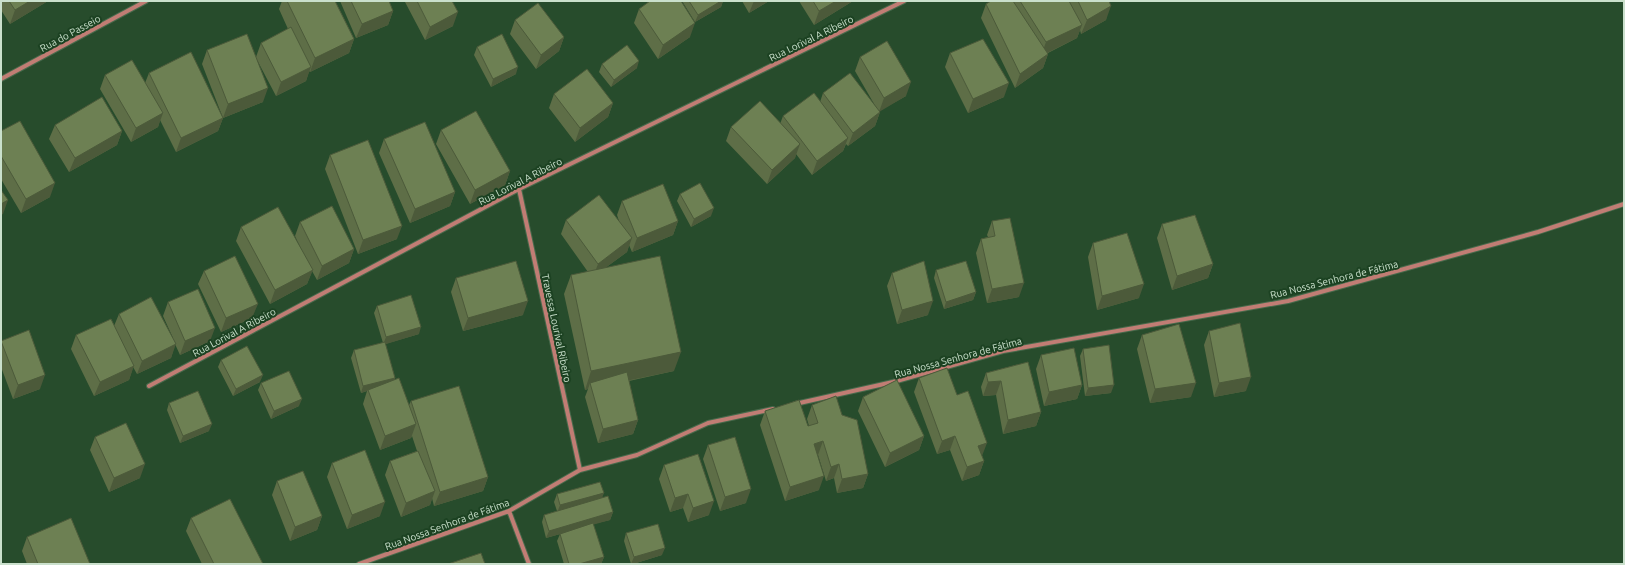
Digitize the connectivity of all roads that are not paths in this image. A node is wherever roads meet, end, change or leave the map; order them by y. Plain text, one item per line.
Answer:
1 (146, 1) edge
2 (904, 1) edge
3 (1, 79) edge
4 (519, 189) junction
5 (1624, 204) edge
6 (149, 386) dead end
7 (793, 404) edge
8 (778, 408) edge
9 (580, 470) junction
10 (509, 511) junction
11 (359, 564) edge
12 (529, 564) edge

1 - 3 street, Rua do Passeio
2 - 4 street, Rua Lorival A Ribeiro
4 - 6 street, Rua Lorival A Ribeiro
4 - 9 street, Travessa Lourival Ribeiro
5 - 7 street, Rua Nossa Senhora de Fátima
8 - 9 street, Rua Nossa Senhora de Fátima
9 - 10 street, Rua Nossa Senhora de Fátima
10 - 11 street, Rua Nossa Senhora de Fátima
10 - 12 street

